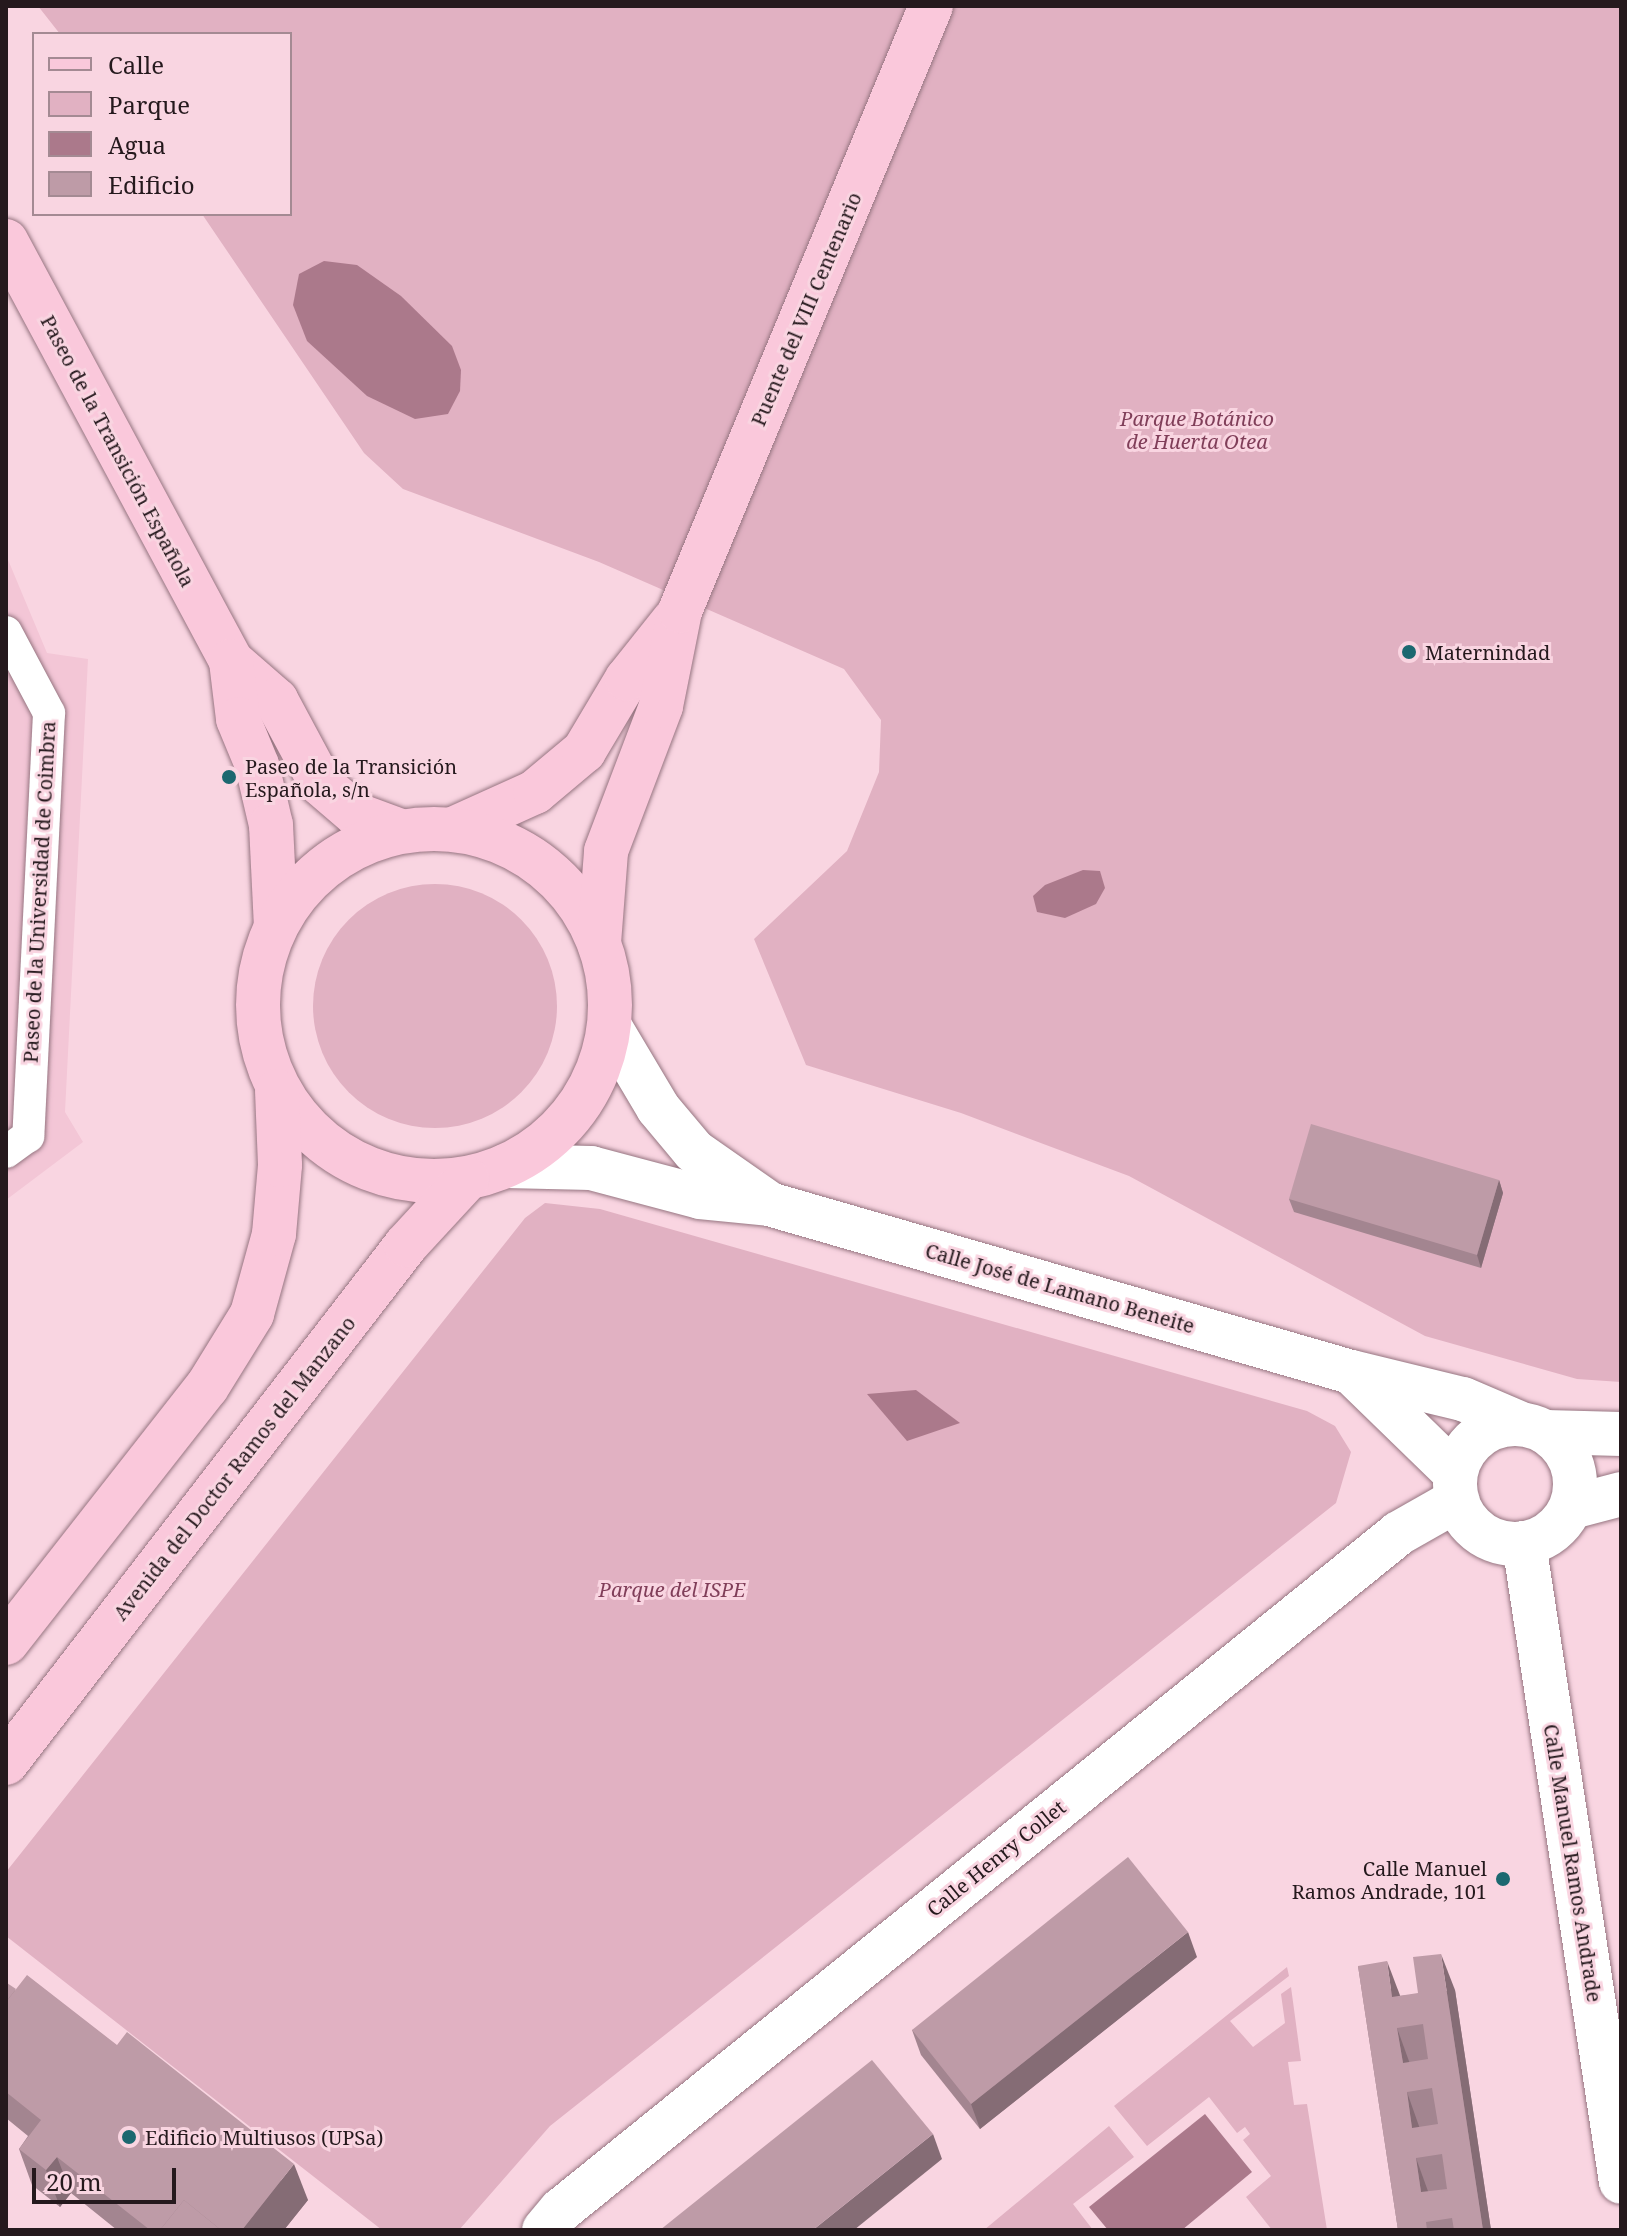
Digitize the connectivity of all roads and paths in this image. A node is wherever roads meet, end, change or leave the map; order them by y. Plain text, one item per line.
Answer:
1 (931, 6) edge
2 (6, 241) edge
3 (6, 632) edge
4 (231, 661) junction
5 (645, 687) junction
6 (453, 829) junction
7 (398, 830) junction
8 (276, 926) junction
9 (599, 943) junction
10 (610, 1027) junction
11 (277, 1091) junction
12 (6, 1152) edge
13 (487, 1173) junction
14 (769, 1204) junction
15 (1351, 1372) junction
16 (1532, 1428) junction
17 (1621, 1434) edge
18 (1456, 1486) junction
19 (1621, 1494) edge
20 (1572, 1507) junction
21 (1524, 1543) junction
22 (6, 1643) edge
23 (6, 1763) edge
24 (1621, 2182) edge
25 (544, 2230) edge

1 - 5 main road, Puente del VIII Centenario
2 - 4 main road, Paseo de la Transición Española
3 - 12 street, Paseo de la Universidad de Coimbra
4 - 7 main road, Paseo de la Transición Española
4 - 8 main road, Paseo de la Transición Española
5 - 6 main road, Puente del VIII Centenario
5 - 9 main road, Puente del VIII Centenario
6 - 7 main road
6 - 9 main road
7 - 8 main road
8 - 11 main road
9 - 10 main road, Avenida del Doctor Ramos del Manzano
10 - 13 main road, Avenida del Doctor Ramos del Manzano
10 - 14 street, Calle José de Lamano Beneite
11 - 13 main road
11 - 22 main road
13 - 14 street, Calle José de Lamano Beneite
13 - 23 main road, Avenida del Doctor Ramos del Manzano
14 - 15 street, Calle José de Lamano Beneite
15 - 16 street, Calle José de Lamano Beneite
15 - 18 street, Calle José de Lamano Beneite
16 - 17 street, Calle José de Lamano Beneite
16 - 18 street
16 - 20 street
18 - 21 street
18 - 25 street, Calle Henry Collet
19 - 20 street
20 - 21 street
21 - 24 street, Calle Manuel Ramos Andrade

